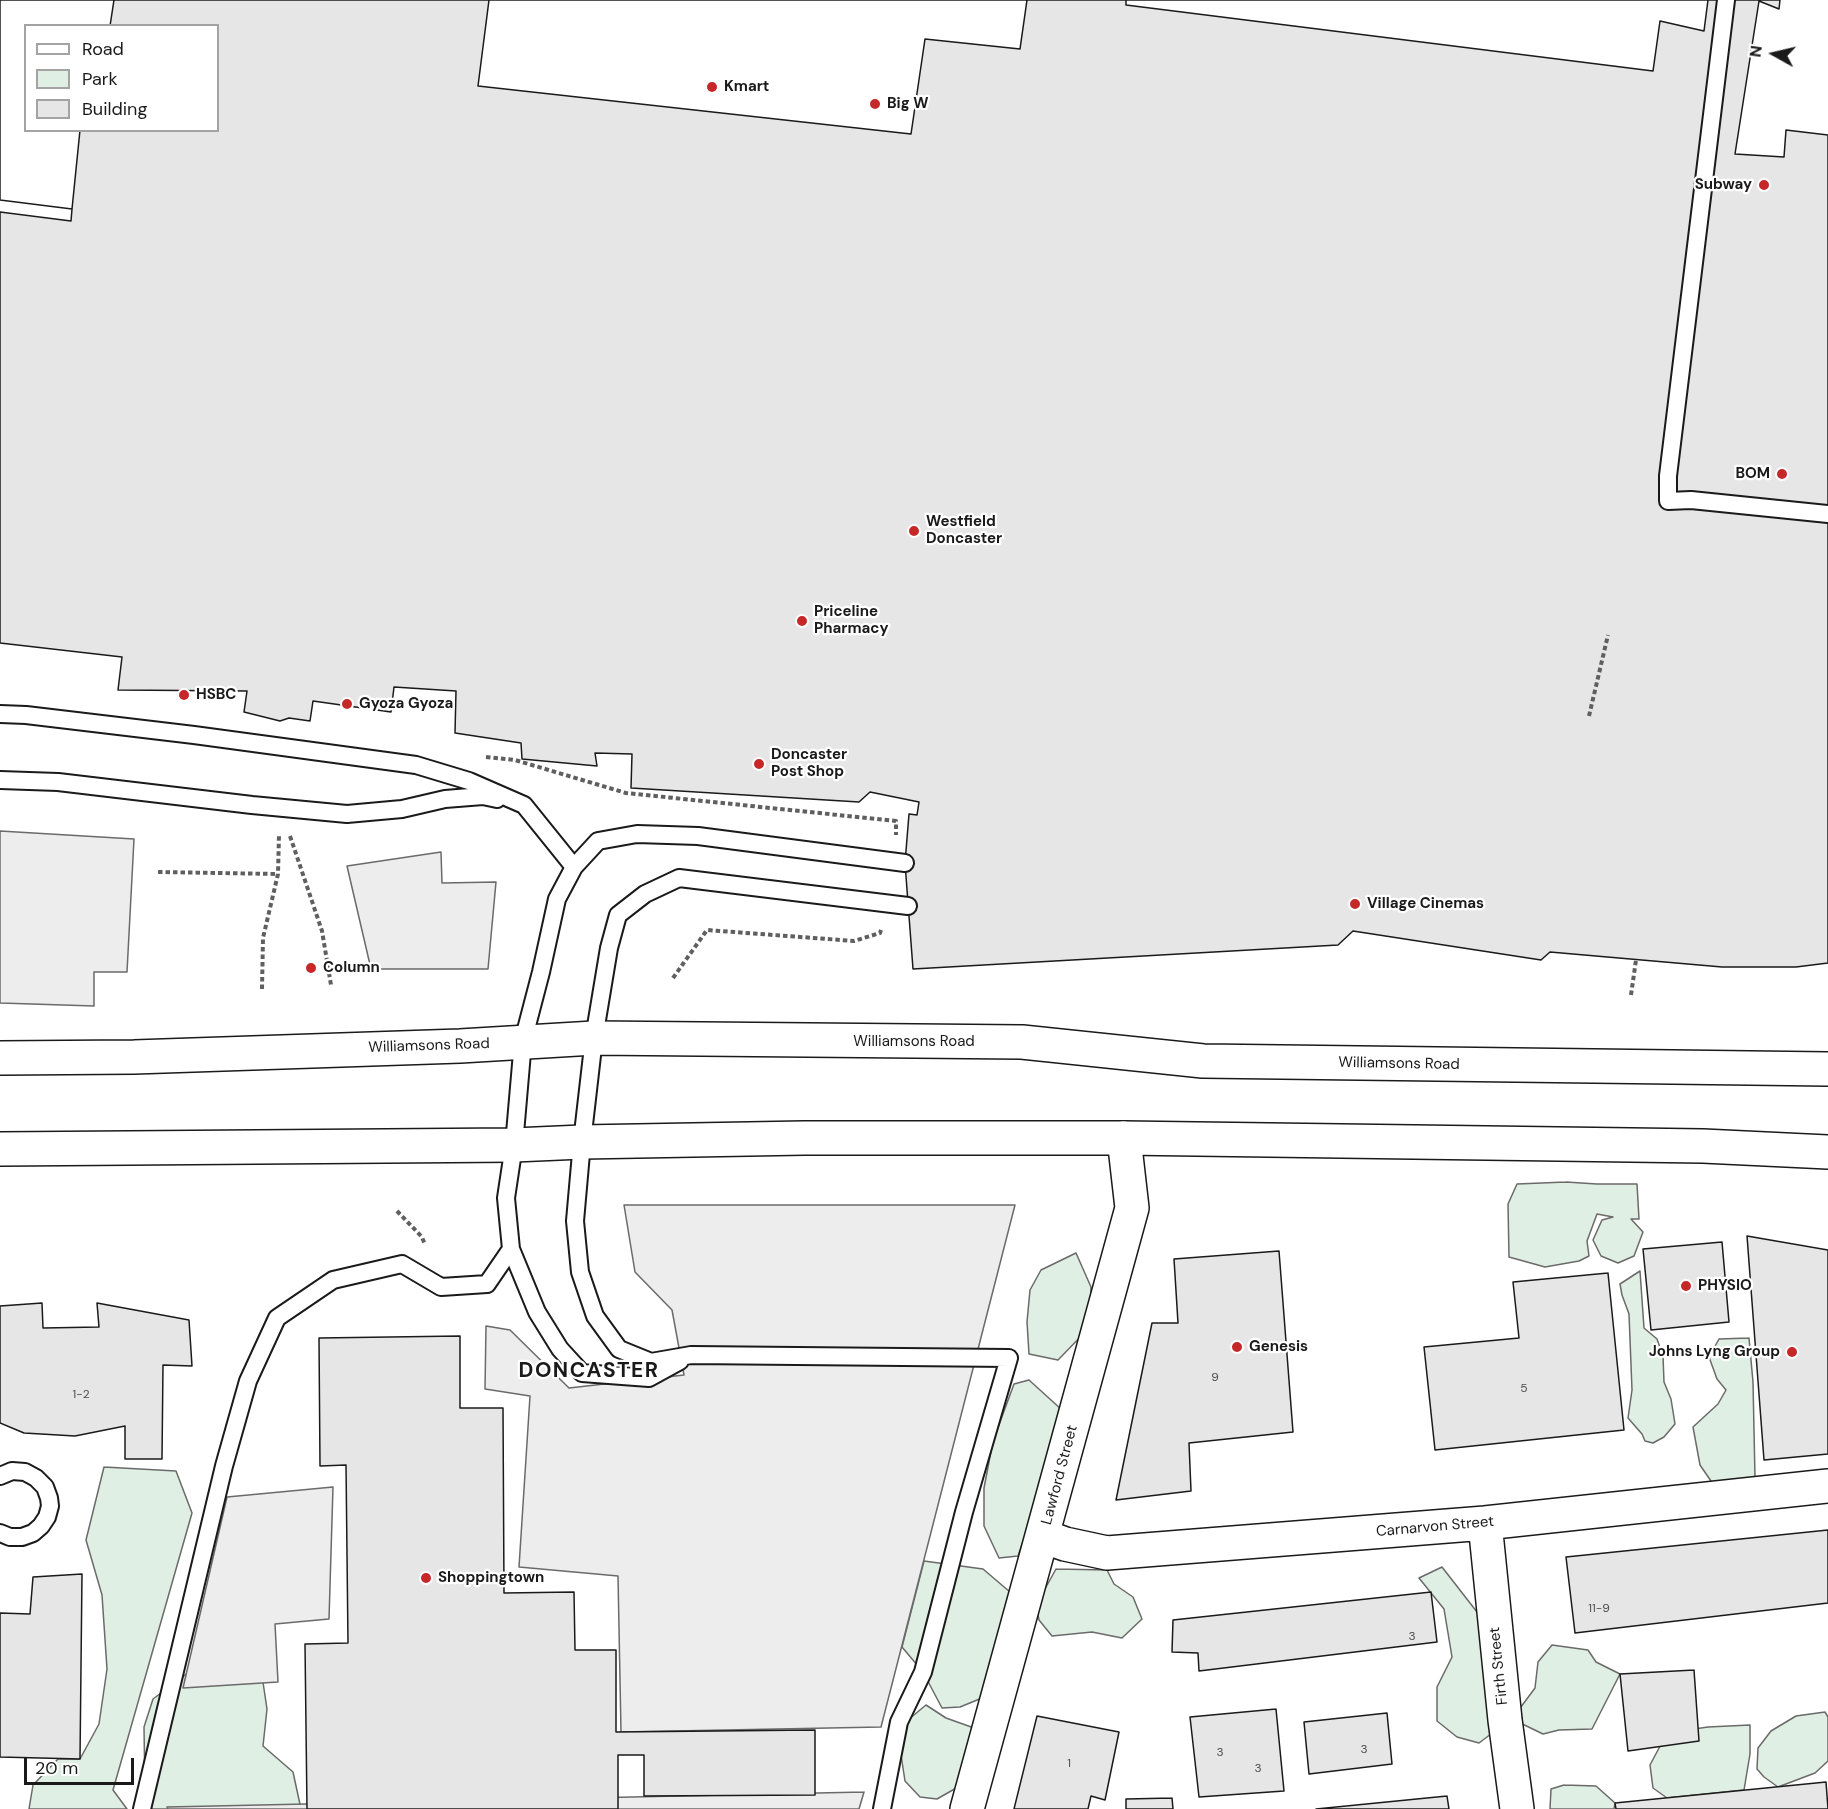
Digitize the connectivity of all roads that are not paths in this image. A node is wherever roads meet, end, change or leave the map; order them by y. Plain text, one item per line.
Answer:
1 (1726, 0) edge
2 (1828, 514) edge
3 (0, 714) edge
4 (0, 780) edge
5 (524, 805) junction
6 (905, 863) dead end
7 (574, 867) junction
8 (908, 906) dead end
9 (594, 1038) junction
10 (523, 1041) junction
11 (0, 1058) edge
12 (1828, 1069) edge
13 (1124, 1137) junction
14 (582, 1142) junction
15 (514, 1145) junction
16 (0, 1149) edge
17 (1828, 1152) edge
18 (511, 1250) junction
19 (691, 1355) junction
20 (0, 1476) edge
21 (1828, 1486) edge
22 (1485, 1523) junction
23 (0, 1533) edge
24 (1043, 1536) junction
25 (142, 1809) edge
26 (882, 1809) edge
27 (968, 1809) edge
28 (1517, 1809) edge

1 - 2 lane
3 - 5 lane
4 - 5 lane
5 - 7 lane
6 - 7 lane
7 - 10 lane
8 - 9 lane
9 - 10 main road, Williamsons Road
9 - 12 main road, Williamsons Road
9 - 14 lane
10 - 11 main road, Williamsons Road
10 - 15 lane
13 - 14 main road
13 - 17 main road
13 - 24 main road, Lawford Street
14 - 15 main road
14 - 19 lane
15 - 16 main road
15 - 18 lane
18 - 19 lane
18 - 25 lane
19 - 26 lane
20 - 23 lane
21 - 22 main road, Carnarvon Street
22 - 24 main road, Carnarvon Street
22 - 28 main road, Firth Street
24 - 27 main road, Lawford Street

